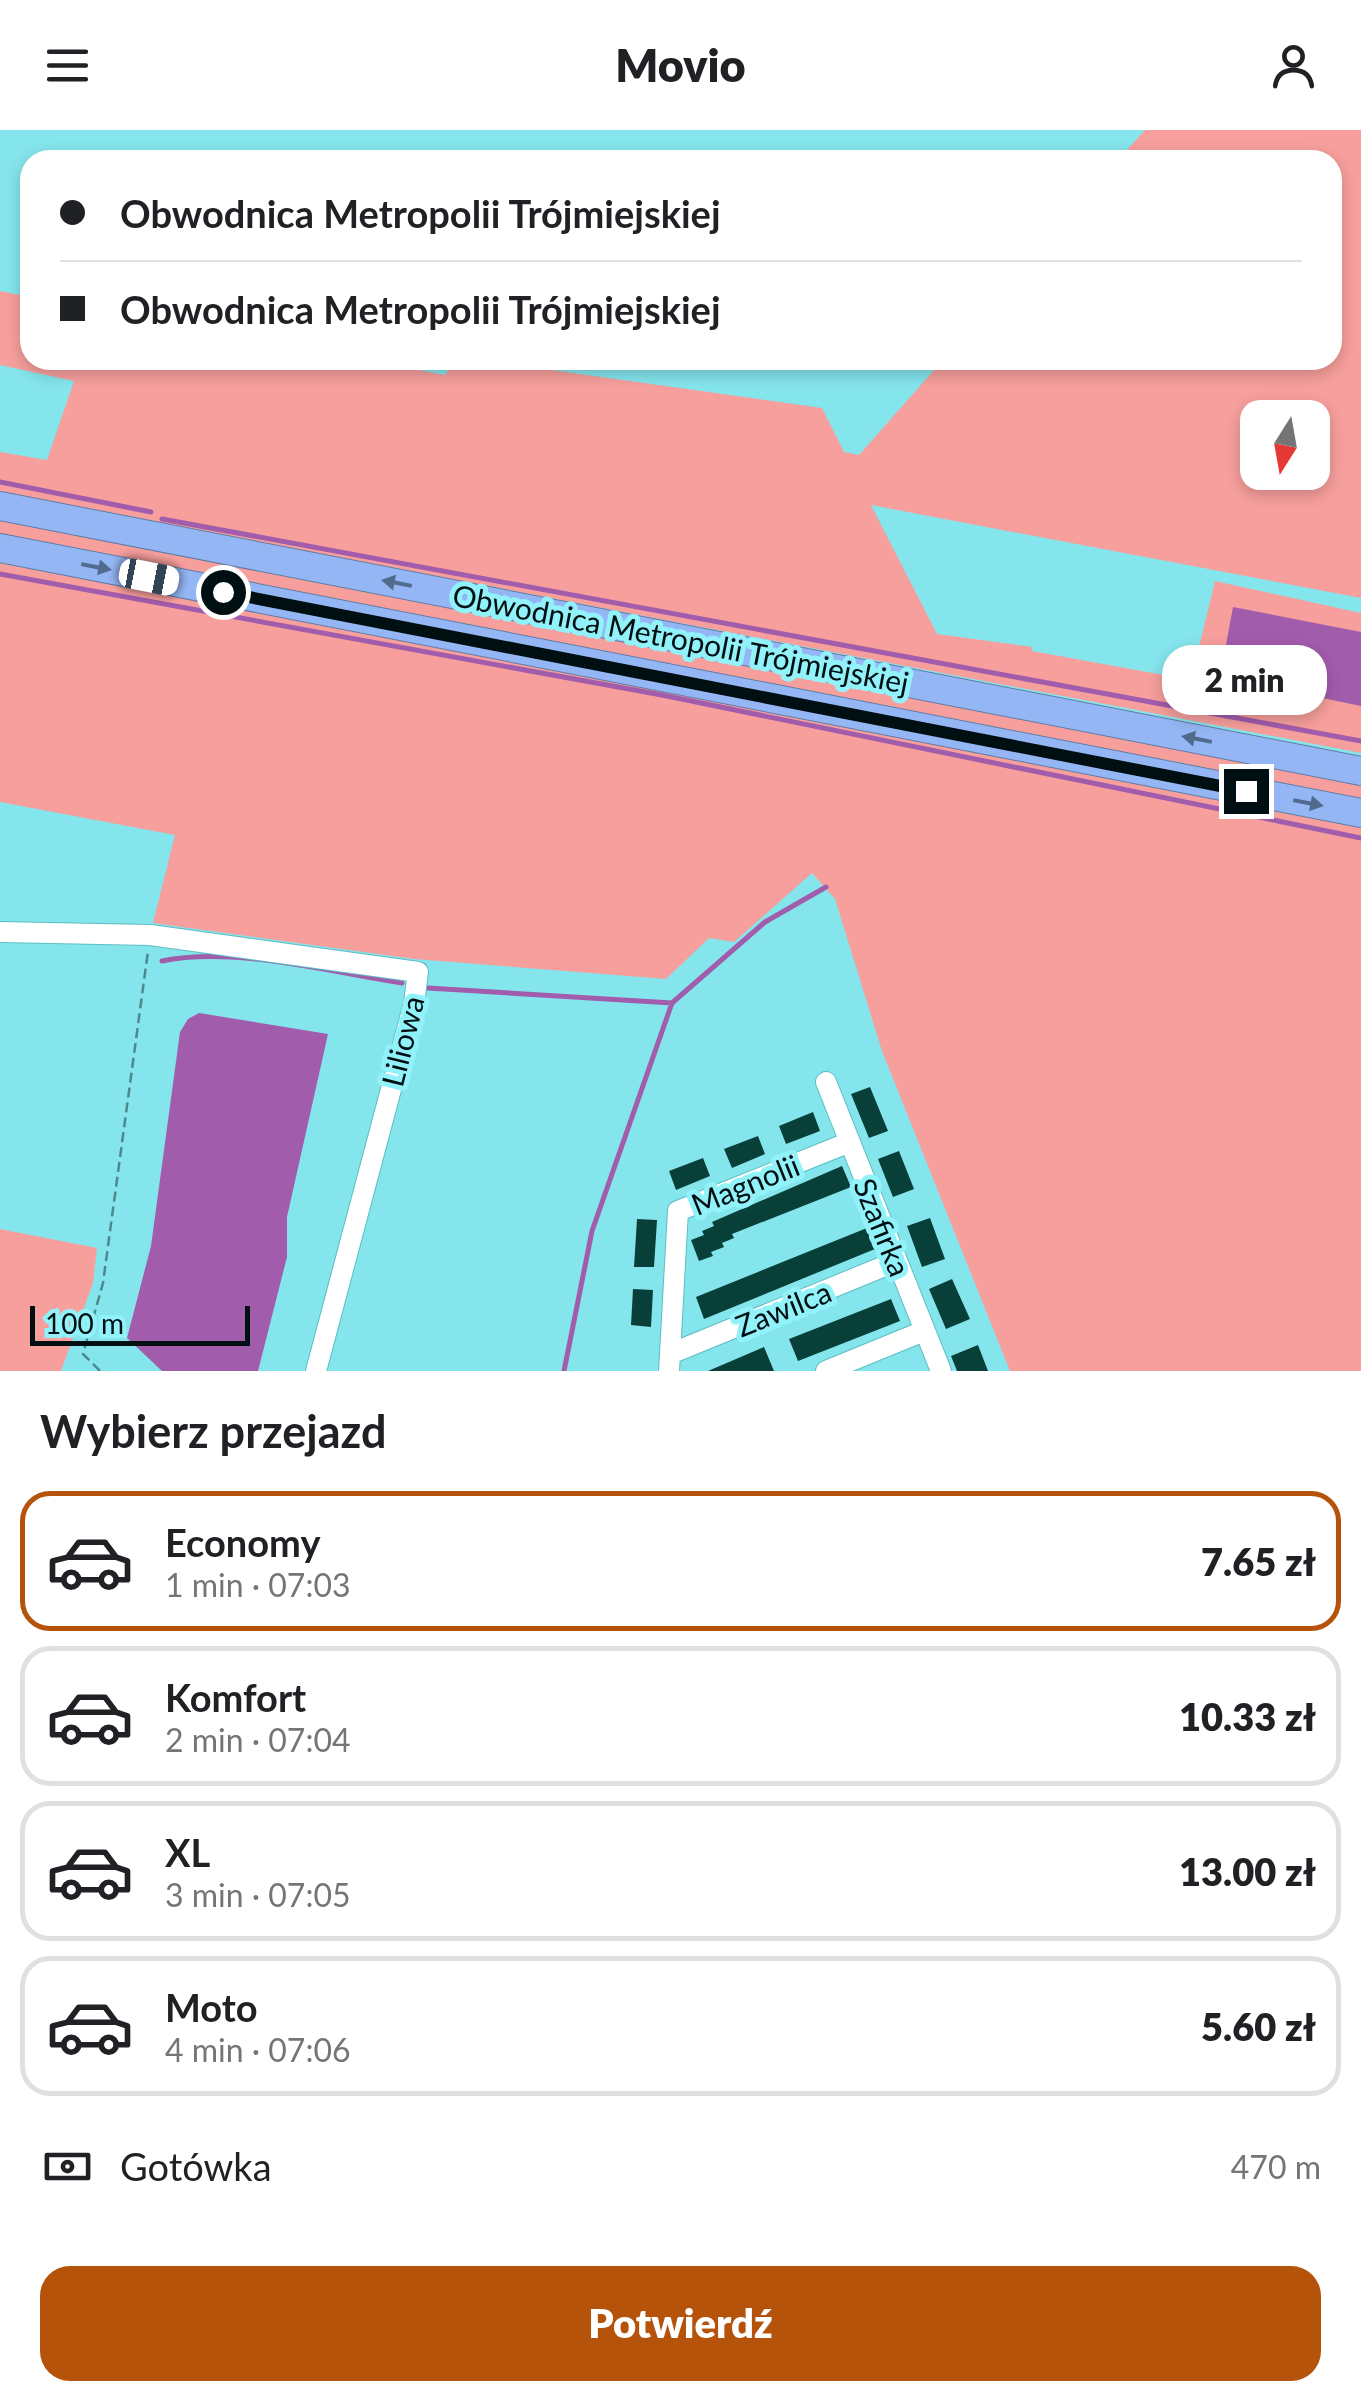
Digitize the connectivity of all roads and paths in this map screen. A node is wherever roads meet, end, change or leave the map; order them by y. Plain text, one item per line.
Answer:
1 (0, 506) edge
2 (0, 548) edge
3 (1361, 771) edge
4 (1361, 813) edge
5 (0, 932) edge
6 (150, 935) junction
7 (826, 1082) dead end
8 (850, 1142) junction
9 (896, 1261) junction
10 (924, 1331) junction
11 (669, 1363) edge
12 (100, 1371) edge
13 (316, 1371) edge
14 (826, 1371) edge
15 (941, 1371) edge

3 -> 1 highway, Obwodnica Metropolii Trójmiejskiej
2 -> 4 highway, Obwodnica Metropolii Trójmiejskiej
5 - 6 street, Liliowa
6 - 12 path
6 - 13 street, Liliowa
7 - 8 street, Szafirka
8 - 9 street, Szafirka
8 - 11 street, Magnolii
9 - 10 street, Szafirka
9 - 11 street, Zawilca
10 - 14 street
10 - 15 street, Szafirka

